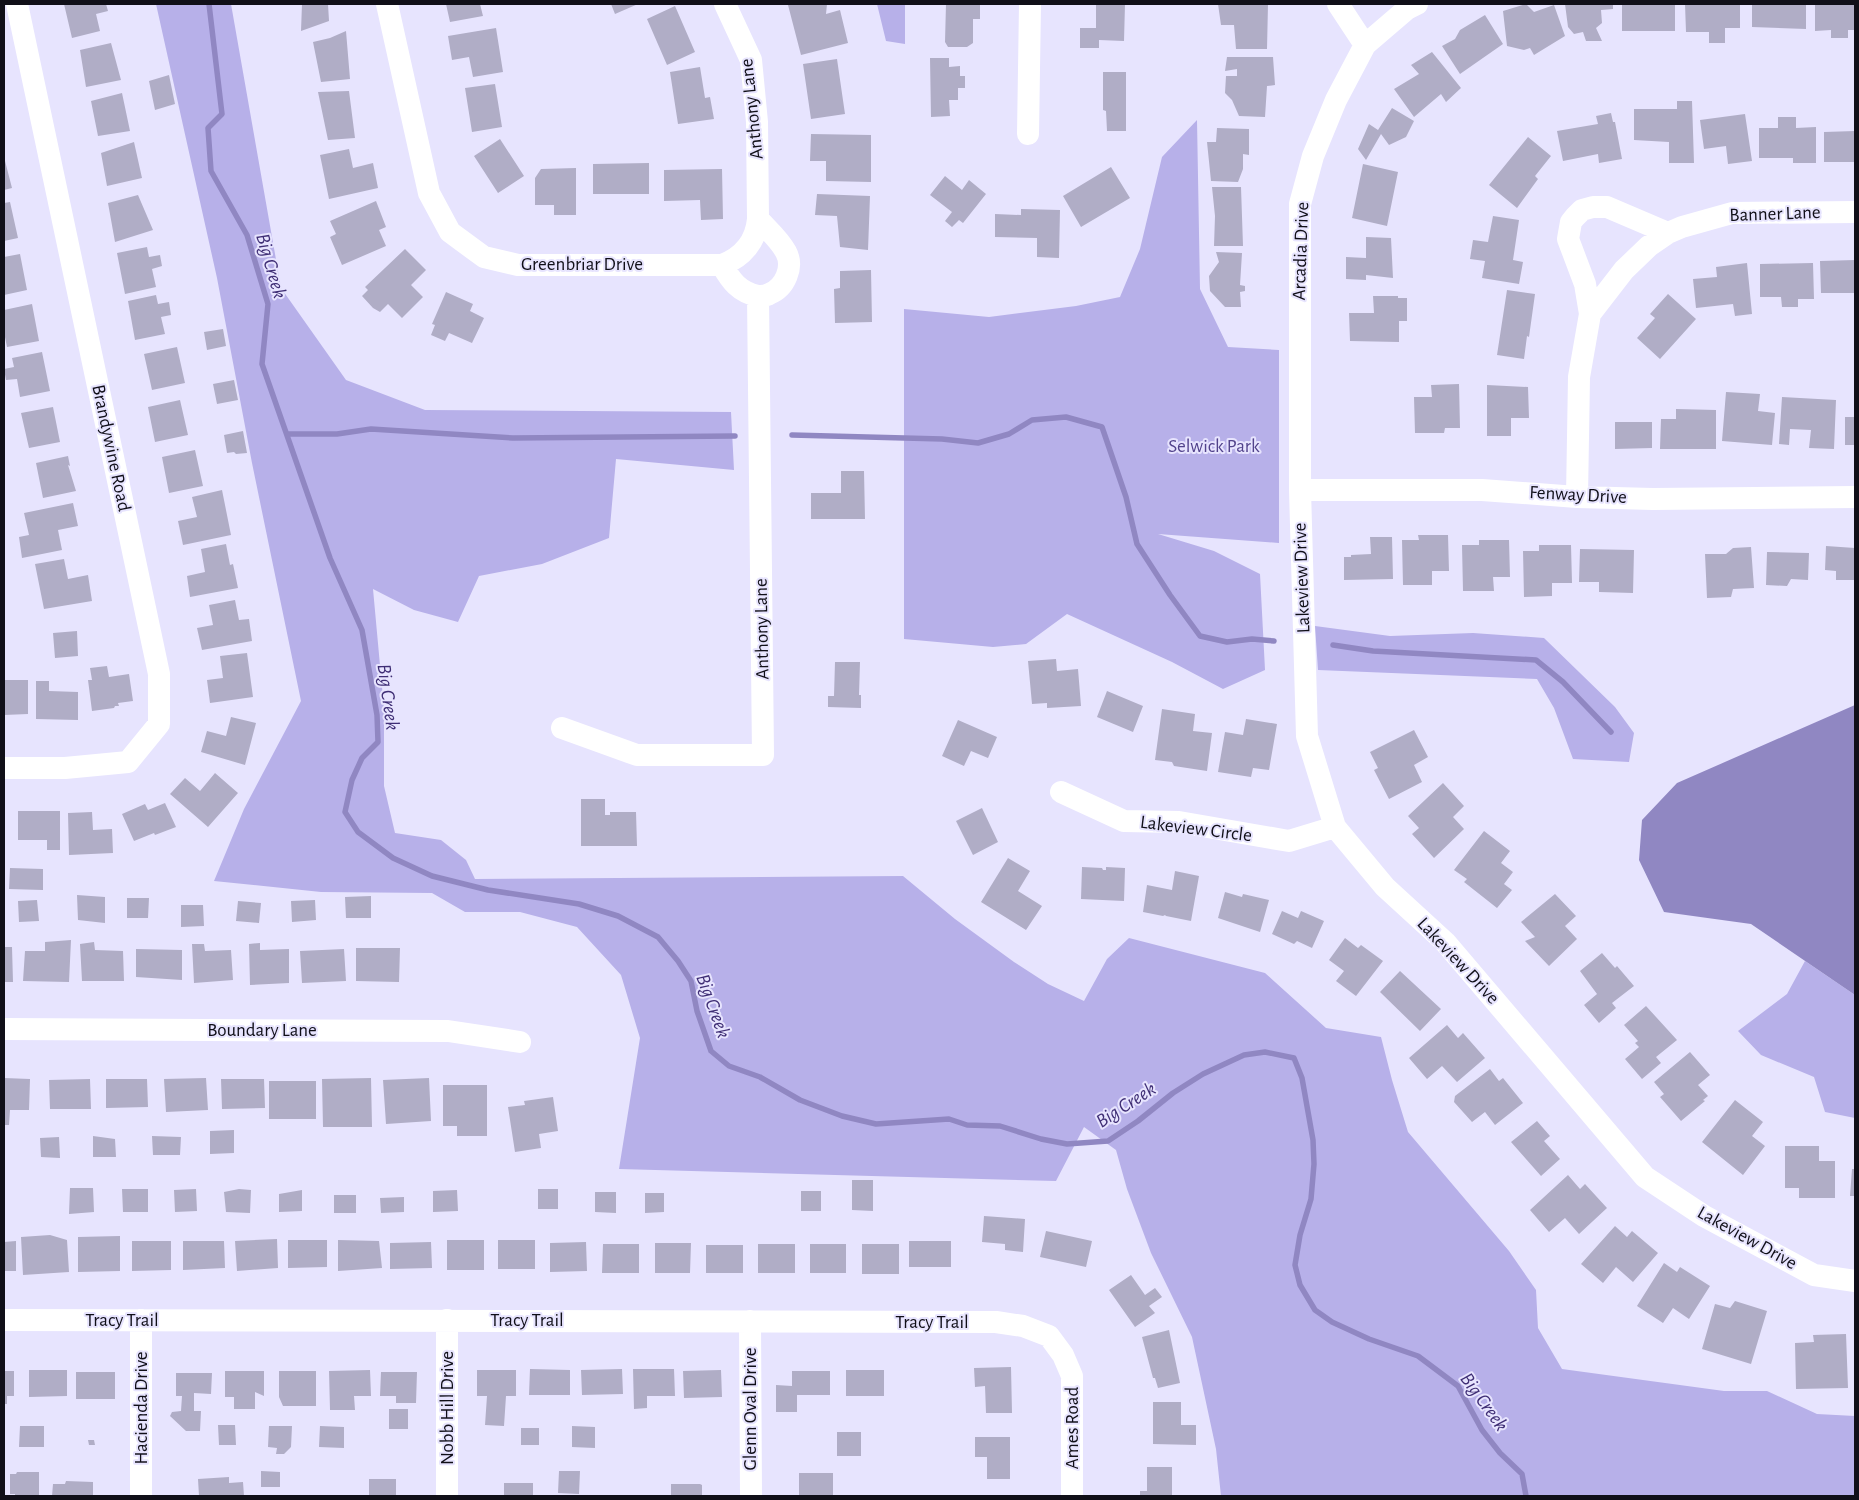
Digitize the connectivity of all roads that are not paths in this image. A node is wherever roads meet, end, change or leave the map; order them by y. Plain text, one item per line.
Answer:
1 (17, 4) edge
2 (387, 4) edge
3 (725, 4) edge
4 (1030, 4) edge
5 (1338, 4) edge
6 (1417, 4) edge
7 (1365, 45) junction
8 (1028, 134) dead end
9 (1855, 212) edge
10 (758, 219) junction
11 (1668, 233) junction
12 (722, 264) junction
13 (758, 296) junction
14 (1590, 314) junction
15 (1300, 490) junction
16 (1577, 497) junction
17 (1855, 498) edge
18 (562, 728) dead end
19 (4, 768) edge
20 (1061, 792) dead end
21 (1335, 827) junction
22 (4, 1029) edge
23 (520, 1042) dead end
24 (1855, 1281) edge
25 (4, 1320) edge
26 (141, 1320) junction
27 (447, 1320) junction
28 (750, 1321) junction
29 (1049, 1336) joint
30 (142, 1496) edge
31 (447, 1496) edge
32 (751, 1496) edge
33 (1072, 1496) edge

1 - 19 street, Brandywine Road
2 - 12 street, Greenbriar Drive
3 - 10 street, Anthony Lane
4 - 8 street
5 - 7 street
6 - 7 street
7 - 15 street, Arcadia Drive
9 - 11 street, Banner Lane
10 - 12 street, Anthony Lane
10 - 13 street
11 - 14 street, Banner Lane
11 - 14 street, Banner Lane
12 - 13 street
13 - 18 street, Anthony Lane
14 - 16 street, Banner Lane
15 - 16 street, Fenway Drive
15 - 21 street, Lakeview Drive
16 - 17 street, Fenway Drive
20 - 21 street, Lakeview Circle
21 - 24 street, Lakeview Drive
22 - 23 street, Boundary Lane
25 - 26 street, Tracy Trail
26 - 27 street, Tracy Trail
26 - 30 street, Hacienda Drive
27 - 28 street, Tracy Trail
27 - 31 street, Nobb Hill Drive
28 - 29 street, Tracy Trail
28 - 32 street, Glenn Oval Drive
29 - 33 street, Ames Road

